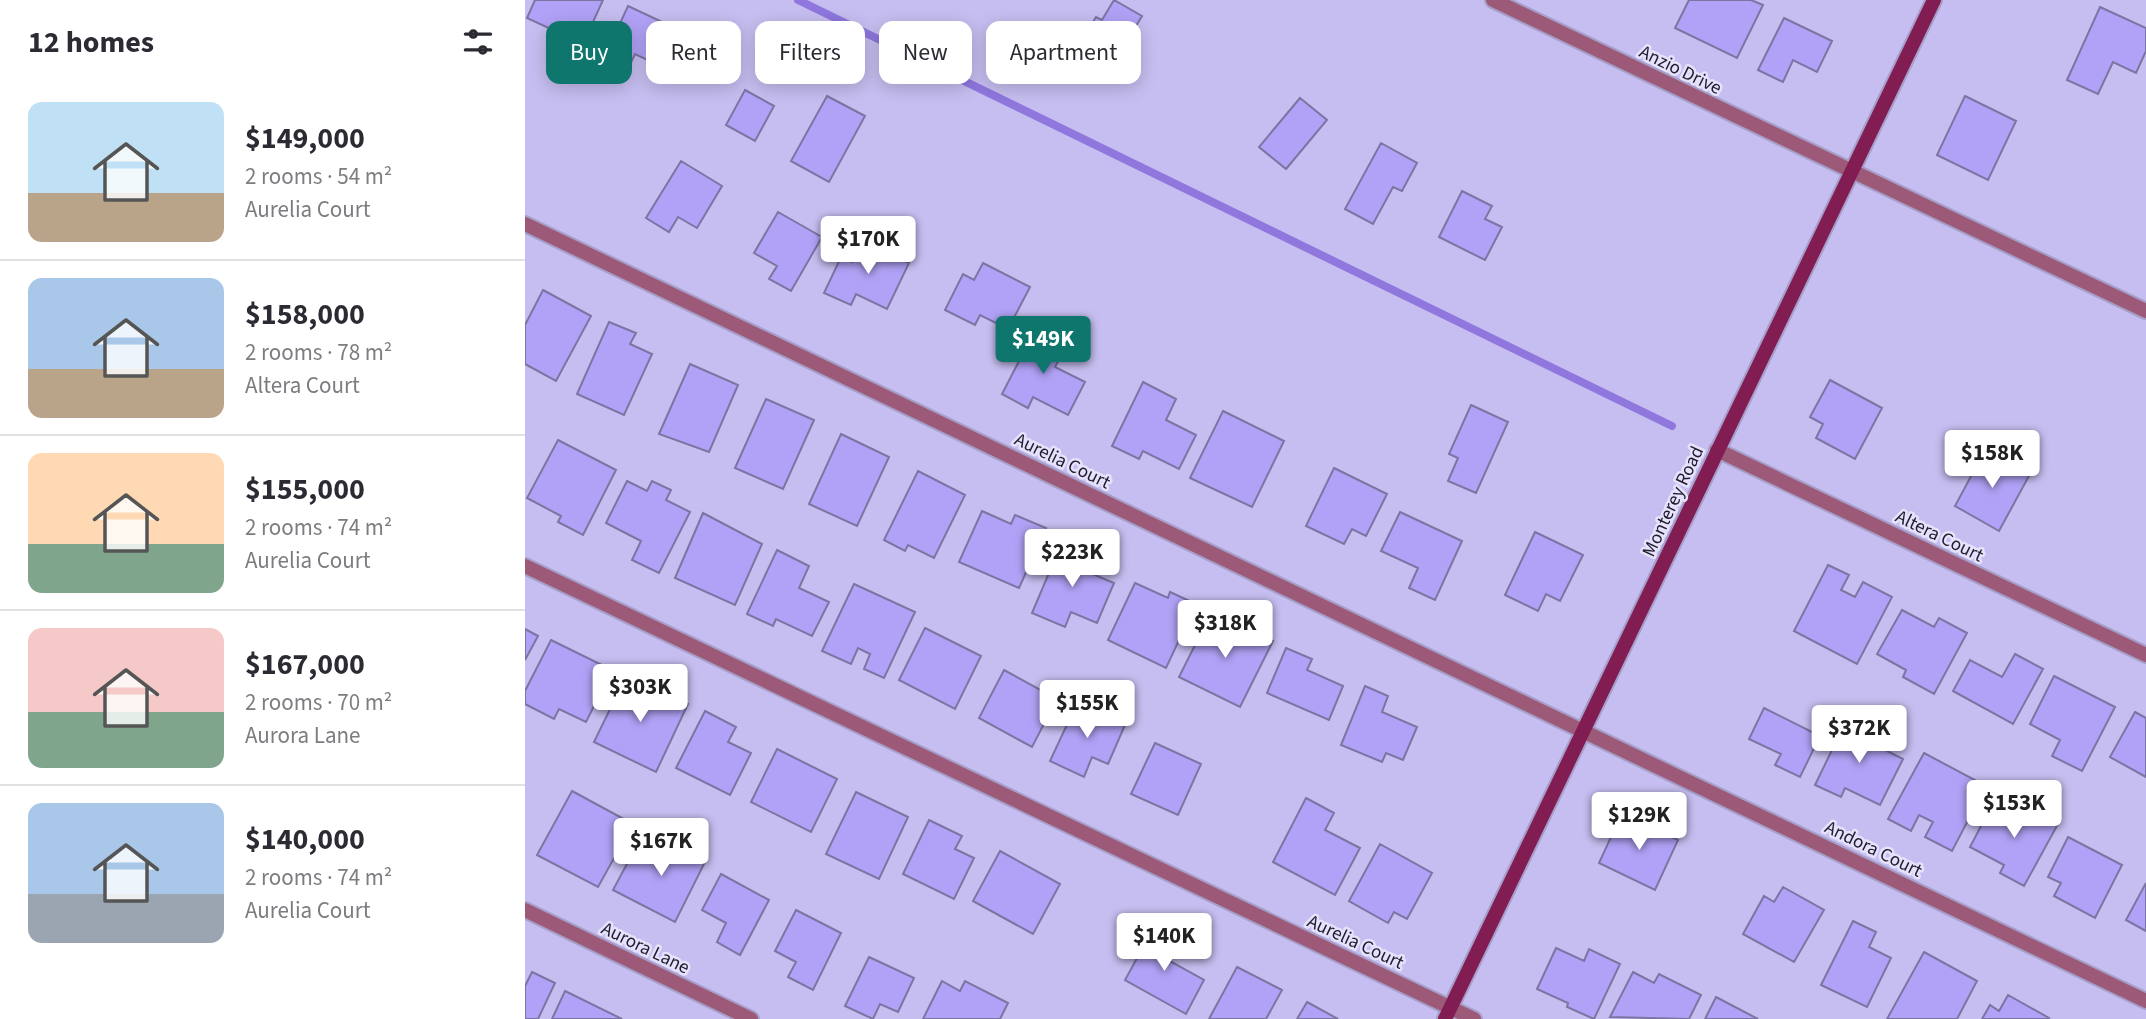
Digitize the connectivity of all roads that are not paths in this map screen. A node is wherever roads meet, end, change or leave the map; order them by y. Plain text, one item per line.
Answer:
1 (1493, 0) edge
2 (1934, 0) edge
3 (1852, 172) junction
4 (525, 224) edge
5 (2146, 311) edge
6 (1717, 450) junction
7 (525, 566) edge
8 (2146, 655) edge
9 (1585, 730) junction
10 (525, 910) edge
11 (2146, 1001) edge
12 (1448, 1013) edge
13 (751, 1019) edge
14 (1474, 1019) edge

1 - 3 street, Anzio Drive
2 - 3 street, Monterey Road
3 - 5 street
3 - 6 street, Monterey Road
4 - 9 street, Aurelia Court
6 - 8 street, Altera Court
6 - 9 street, Monterey Road
7 - 12 street, Aurelia Court
9 - 11 street, Andora Court
9 - 12 street, Monterey Road
10 - 13 street, Aurora Lane
12 - 14 street

